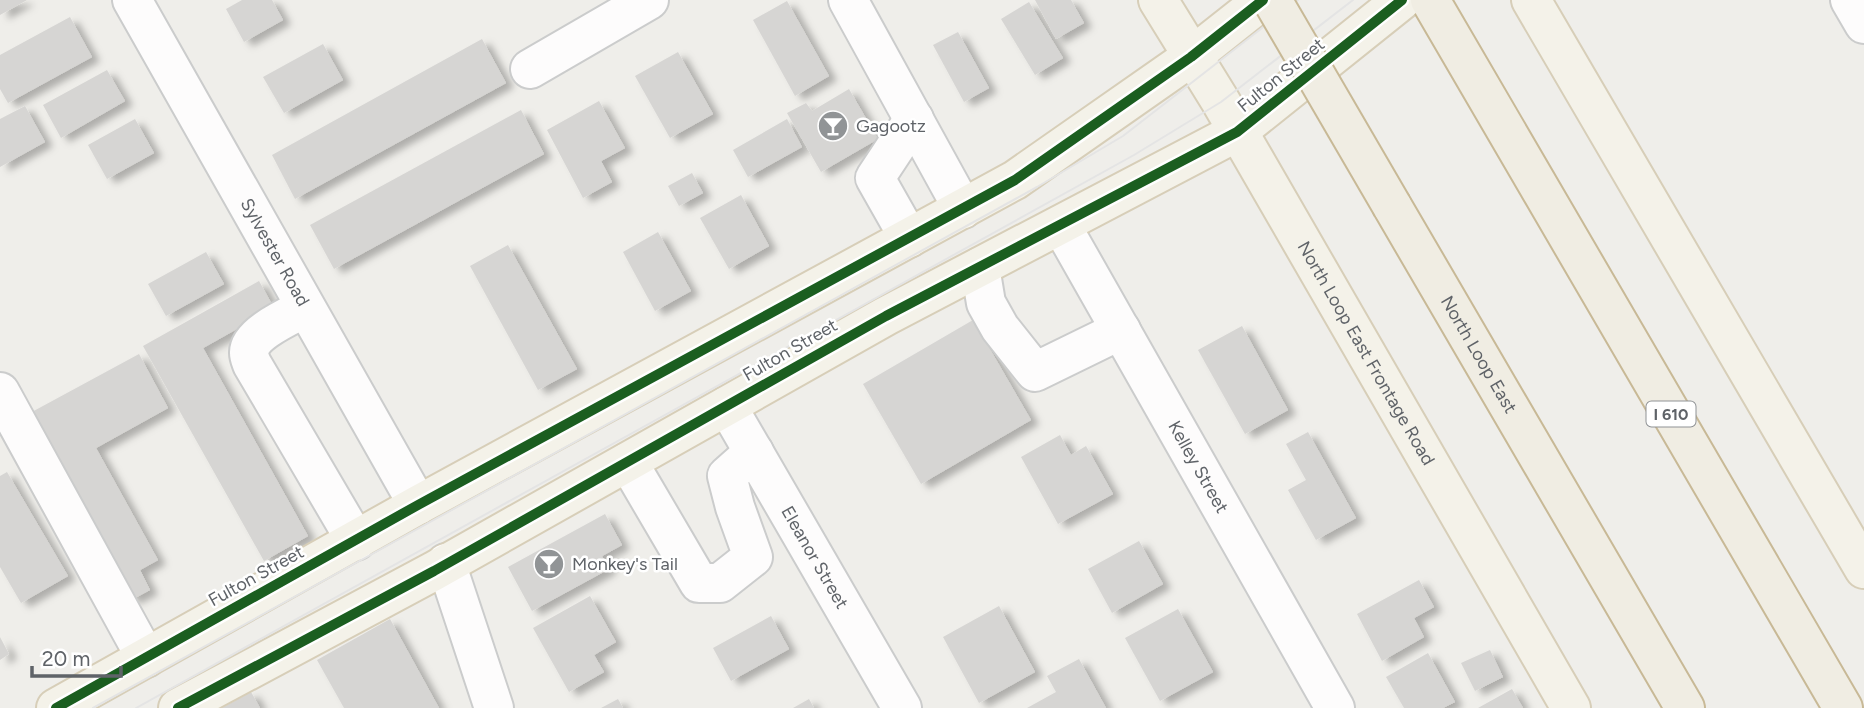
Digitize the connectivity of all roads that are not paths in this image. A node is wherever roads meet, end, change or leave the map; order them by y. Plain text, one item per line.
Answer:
1 (132, 0) edge
2 (649, 0) edge
3 (848, 0) edge
4 (1158, 0) edge
5 (1263, 0) edge
6 (1272, 0) edge
7 (1402, 0) edge
8 (1430, 0) edge
9 (1531, 0) edge
10 (1850, 0) edge
11 (1864, 24) edge
12 (1191, 57) junction
13 (530, 69) dead end
14 (914, 119) junction
15 (1237, 132) junction
16 (962, 209) junction
17 (1061, 225) junction
18 (909, 238) junction
19 (979, 267) junction
20 (305, 308) junction
21 (1121, 330) junction
22 (0, 392) edge
23 (727, 406) junction
24 (754, 452) junction
25 (628, 462) junction
26 (418, 505) junction
27 (356, 541) junction
28 (446, 563) junction
29 (1864, 569) edge
30 (146, 658) junction
31 (56, 708) edge
32 (178, 708) edge
33 (494, 708) edge
34 (902, 708) edge
35 (1335, 708) edge
36 (1571, 708) edge
37 (1685, 708) edge
38 (1843, 708) edge

1 - 20 street, Sylvester Road
2 - 13 street
3 - 14 street
4 - 12 main road, North Loop East Frontage Road
5 - 12 main road, Fulton Street
6 - 37 highway, North Loop East, bridge
7 - 15 main road, Fulton Street
8 - 38 highway, I 610
9 - 29 main road
10 - 11 street
12 - 15 main road, North Loop East Frontage Road
12 - 16 main road, Fulton Street
14 - 16 street
14 - 18 street
15 - 17 main road, Fulton Street
15 - 36 main road, North Loop East Frontage Road
16 - 18 main road, Fulton Street
17 - 19 main road, Fulton Street
17 - 21 street, Kelley Street
18 - 26 main road, Fulton Street
19 - 21 street
19 - 23 main road, Fulton Street
20 - 26 street, Sylvester Road
20 - 27 street
21 - 35 street, Kelley Street
22 - 30 street
23 - 24 street, Eleanor Street
23 - 25 main road, Fulton Street
24 - 25 street
24 - 34 street, Eleanor Street
25 - 28 main road, Fulton Street
26 - 27 main road, Fulton Street
27 - 30 main road, Fulton Street
28 - 32 main road, Fulton Street
28 - 33 street
30 - 31 main road, Fulton Street

